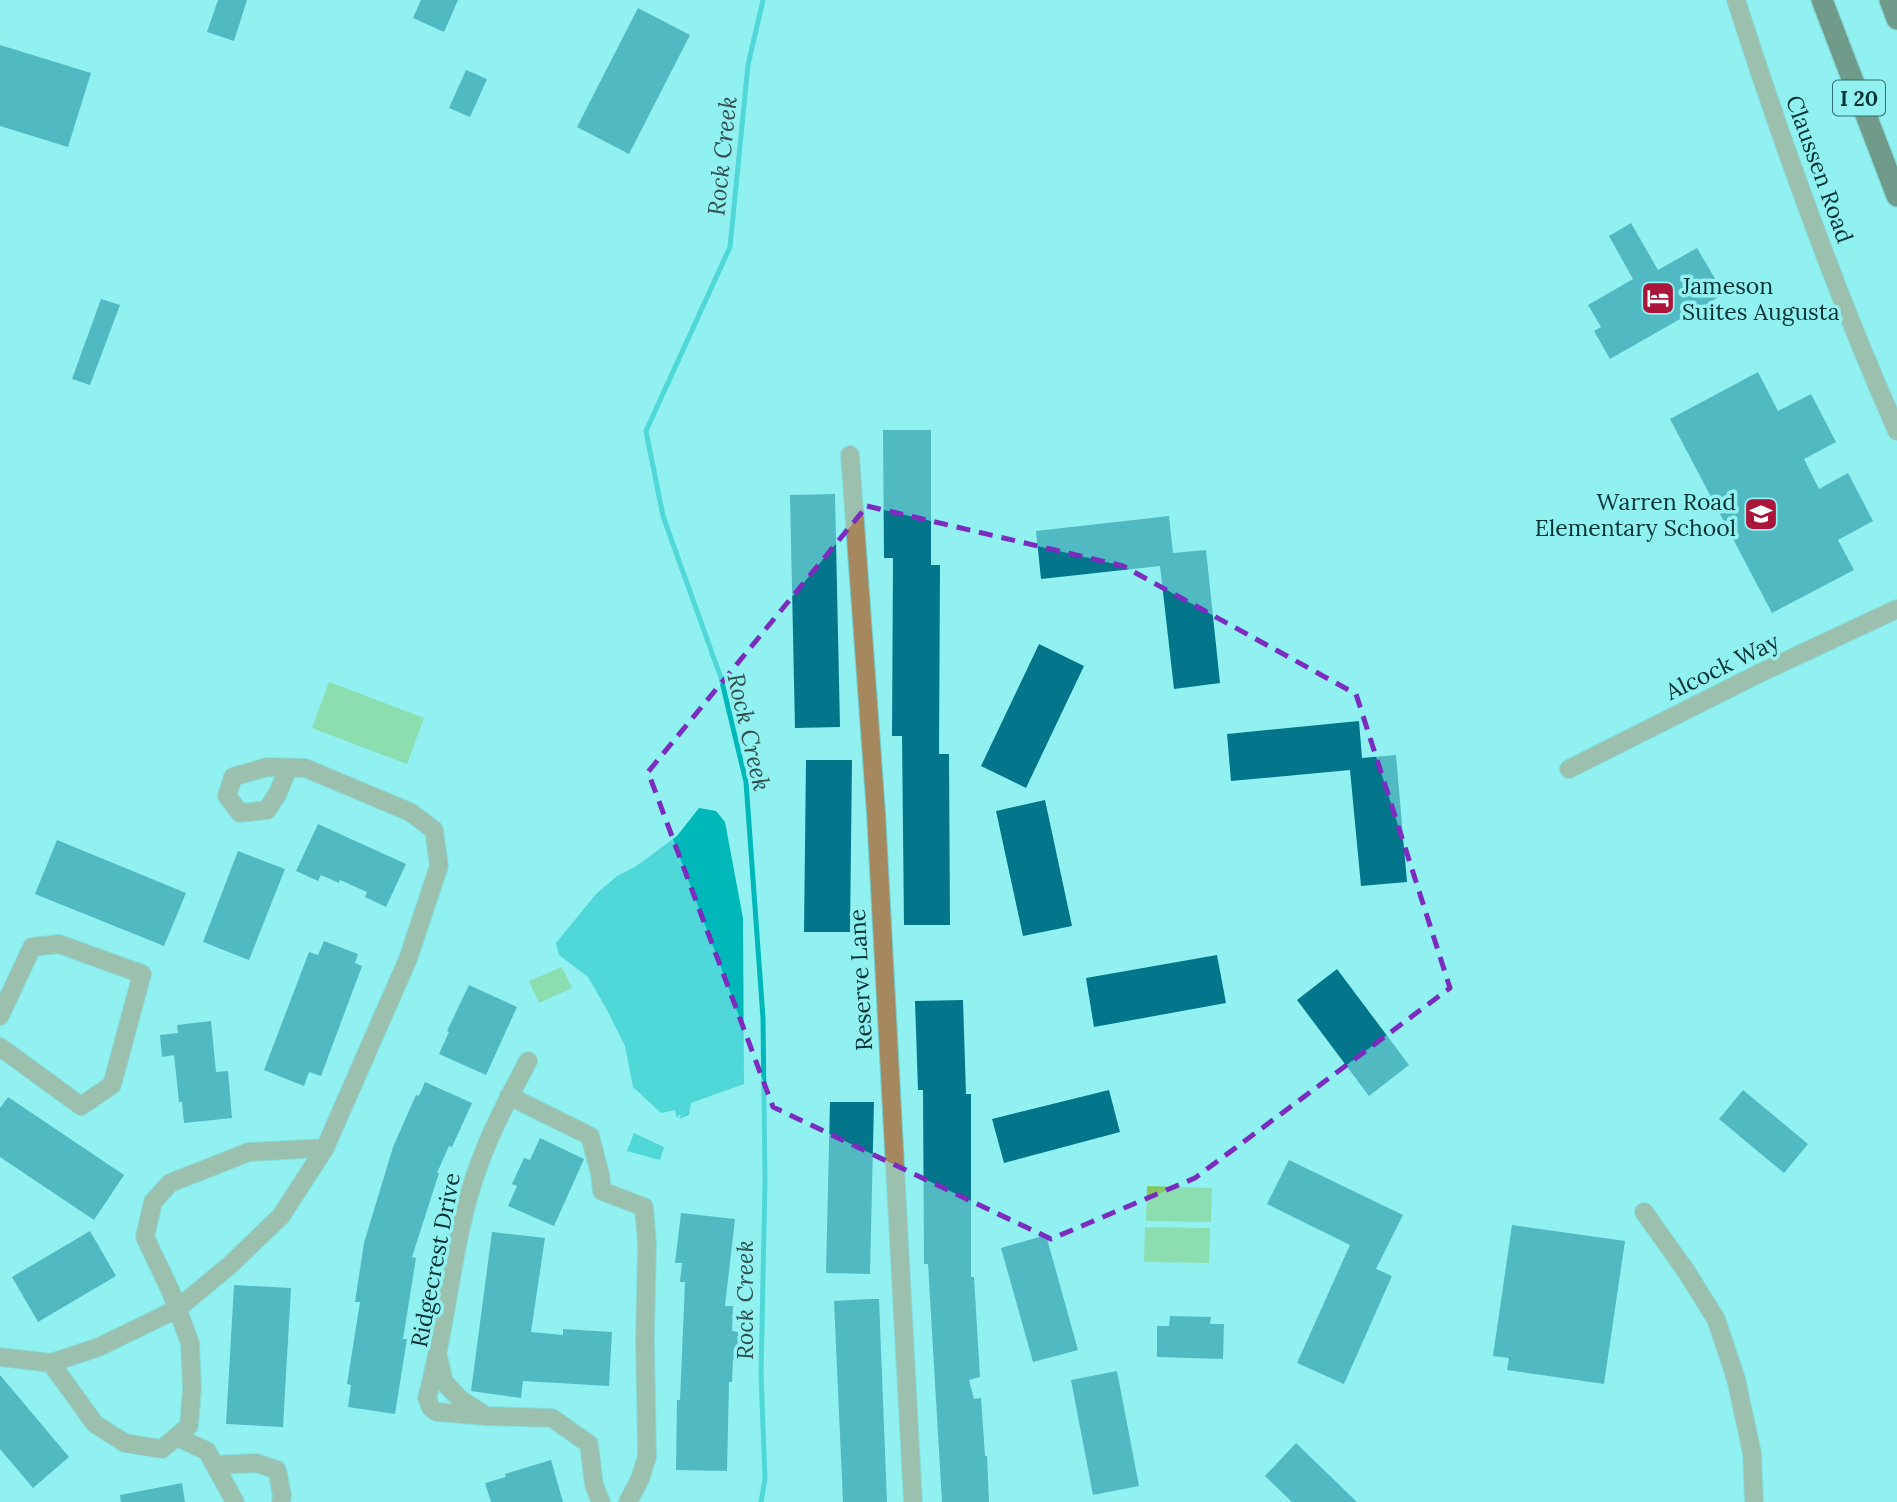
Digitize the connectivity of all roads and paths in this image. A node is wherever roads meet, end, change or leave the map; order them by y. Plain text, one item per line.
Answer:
1 (1736, 0) edge
2 (1822, 0) edge
3 (1890, 0) edge
4 (1897, 19) edge
5 (1897, 196) edge
6 (1897, 431) edge
7 (850, 455) dead end
8 (1897, 609) edge
9 (288, 768) dead end
10 (1569, 769) dead end
11 (0, 1016) edge
12 (0, 1047) edge
13 (528, 1061) dead end
14 (509, 1096) junction
15 (325, 1148) junction
16 (1644, 1212) dead end
17 (177, 1309) junction
18 (438, 1353) junction
19 (0, 1357) edge
20 (51, 1363) junction
21 (486, 1416) junction
22 (177, 1437) junction
23 (215, 1465) junction
24 (235, 1502) edge
25 (281, 1502) edge
26 (600, 1502) edge
27 (628, 1502) edge
28 (913, 1502) edge
29 (1754, 1502) edge

1 - 6 street, Claussen Road
2 - 5 highway, I 20
3 - 4 highway
7 - 28 street, Reserve Lane
8 - 10 street, Alcock Way
9 - 15 street
11 - 12 street
13 - 14 street, Ridgecrest Drive
14 - 18 street, Ridgecrest Drive
14 - 27 street
15 - 17 street
15 - 17 street
16 - 29 street
17 - 20 street
17 - 22 street
18 - 21 street, Ridgecrest Drive
18 - 21 street
19 - 20 street
20 - 22 street
21 - 26 street
22 - 23 street
23 - 24 street
23 - 25 street

